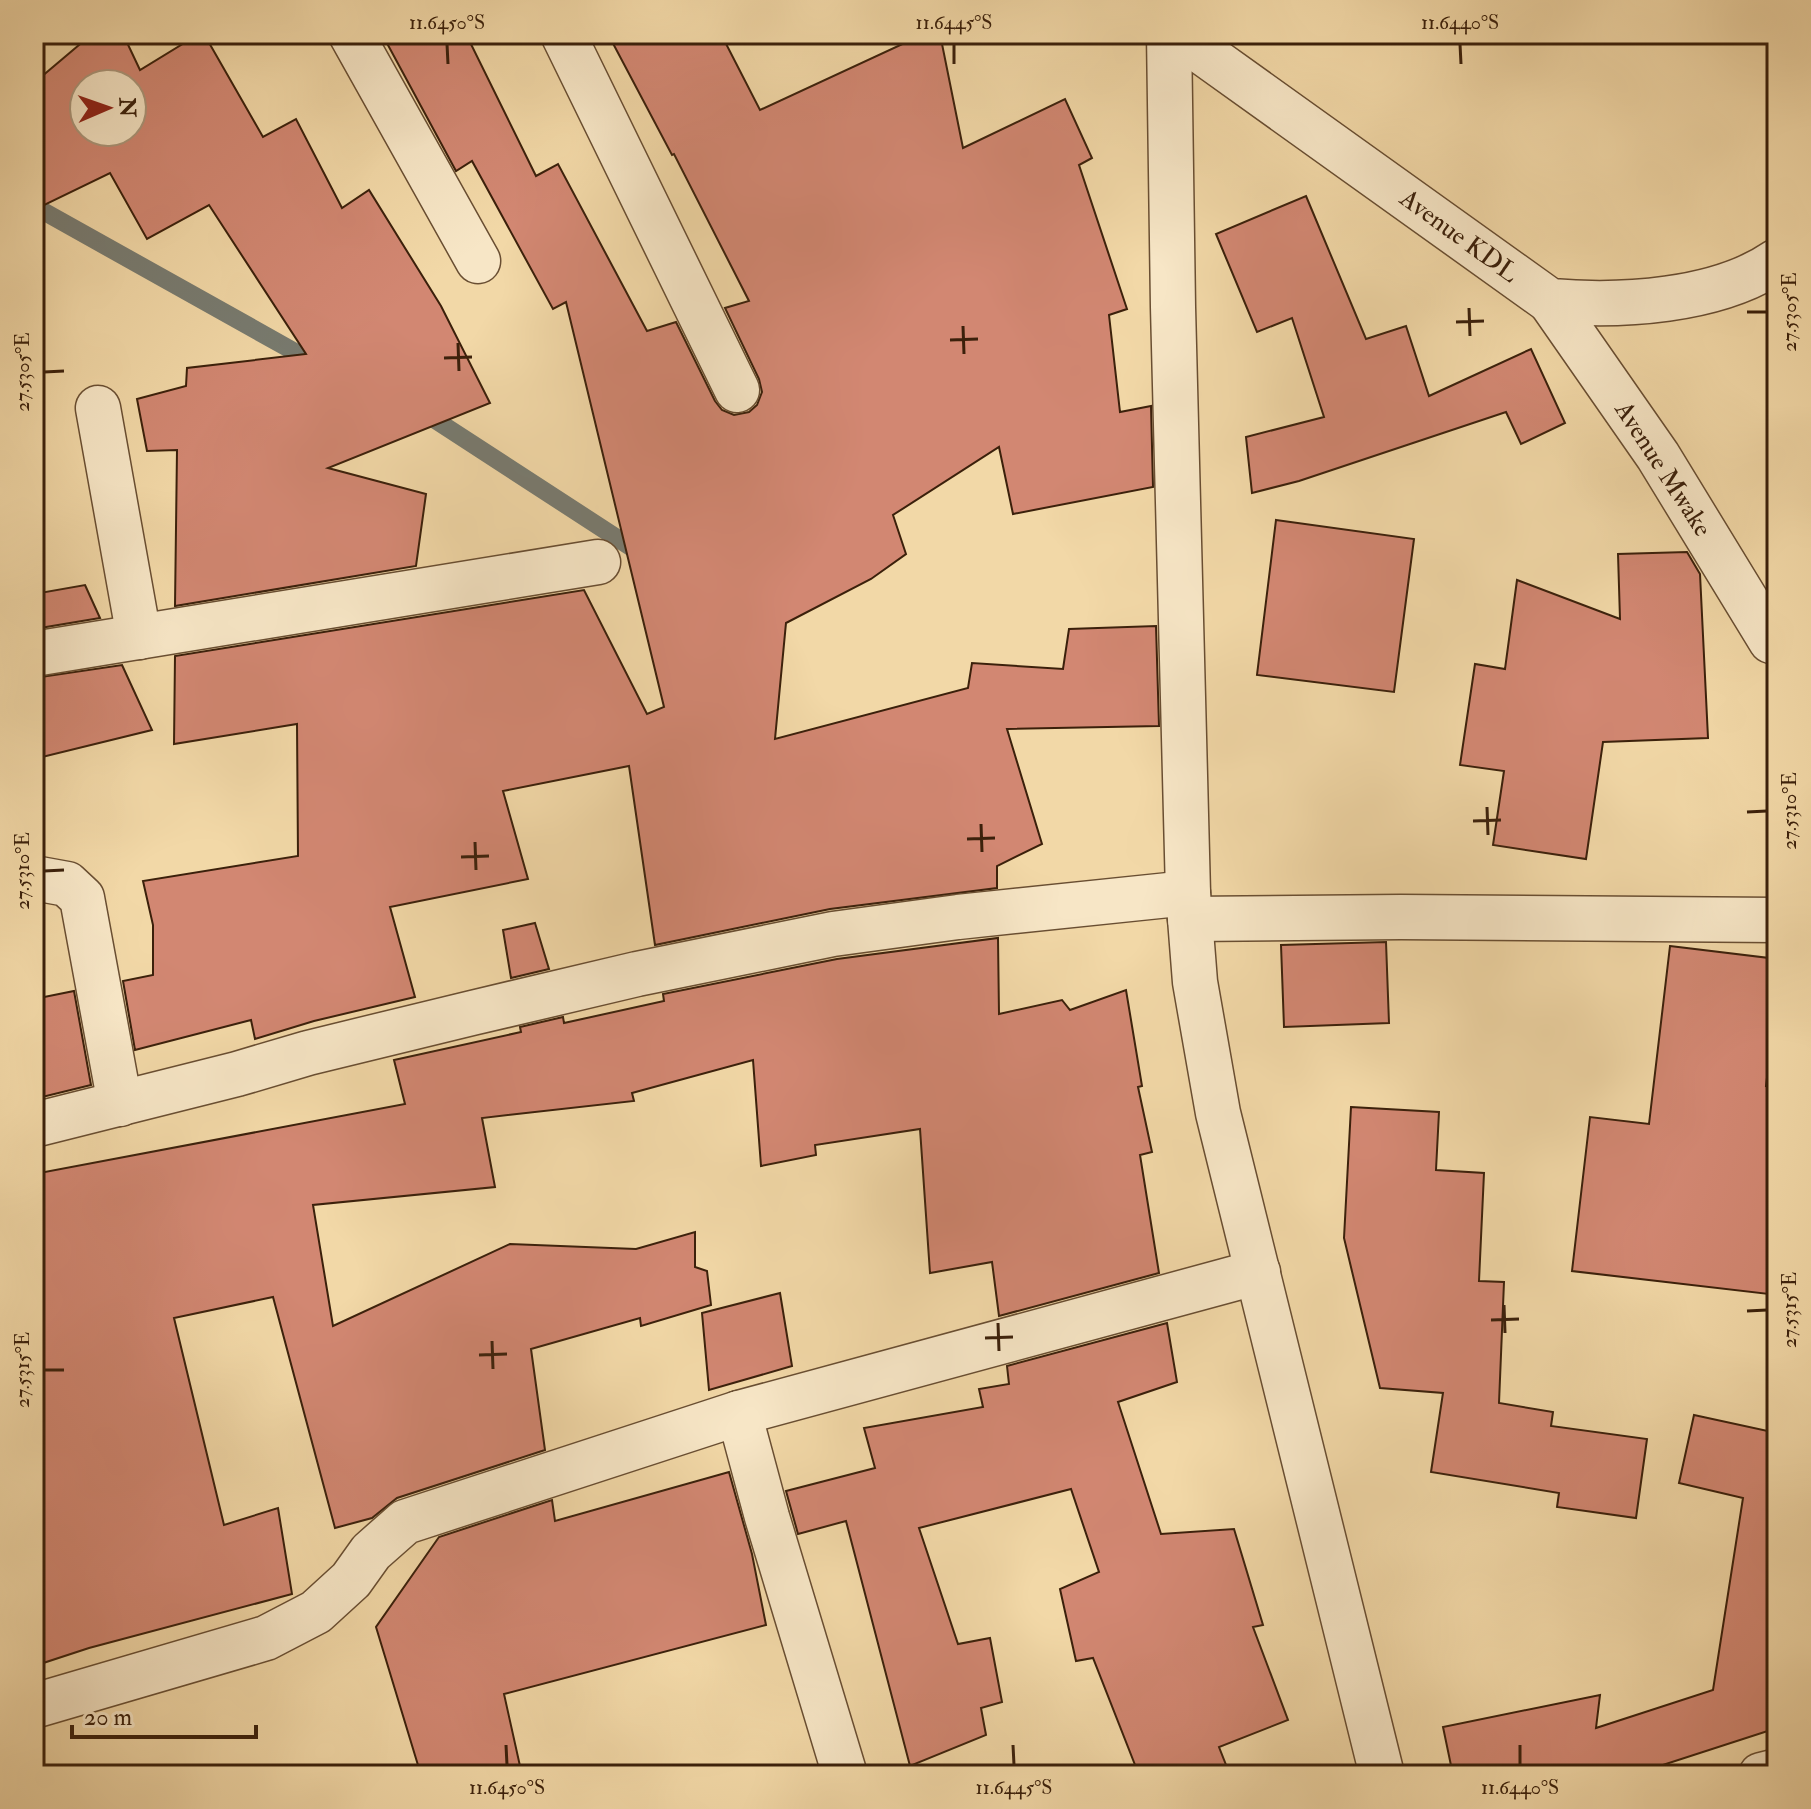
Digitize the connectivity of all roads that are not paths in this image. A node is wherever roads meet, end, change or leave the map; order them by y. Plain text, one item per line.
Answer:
1 (351, 34) edge
2 (563, 34) edge
3 (1169, 34) edge
4 (1177, 34) edge
5 (478, 261) dead end
6 (1777, 261) edge
7 (1550, 301) junction
8 (737, 390) dead end
9 (98, 408) dead end
10 (598, 562) dead end
11 (1777, 591) edge
12 (139, 637) junction
13 (34, 654) edge
14 (1774, 655) edge
15 (34, 878) edge
16 (1189, 906) junction
17 (1777, 920) edge
18 (120, 1104) junction
19 (34, 1125) edge
20 (1258, 1272) junction
21 (739, 1413) junction
22 (34, 1706) edge
23 (1777, 1771) edge
24 (845, 1775) edge
25 (1382, 1775) edge
26 (1761, 1775) edge

1 - 5 street
2 - 8 street
3 - 16 street
4 - 7 street, Avenue KDL
6 - 7 street
7 - 14 street, Avenue Mwake
9 - 12 street
10 - 12 street
11 - 14 street
12 - 13 street
15 - 18 street
16 - 17 street
16 - 18 street
16 - 20 street
18 - 19 street
20 - 21 street
20 - 25 street
21 - 22 street
21 - 24 street
23 - 26 street

